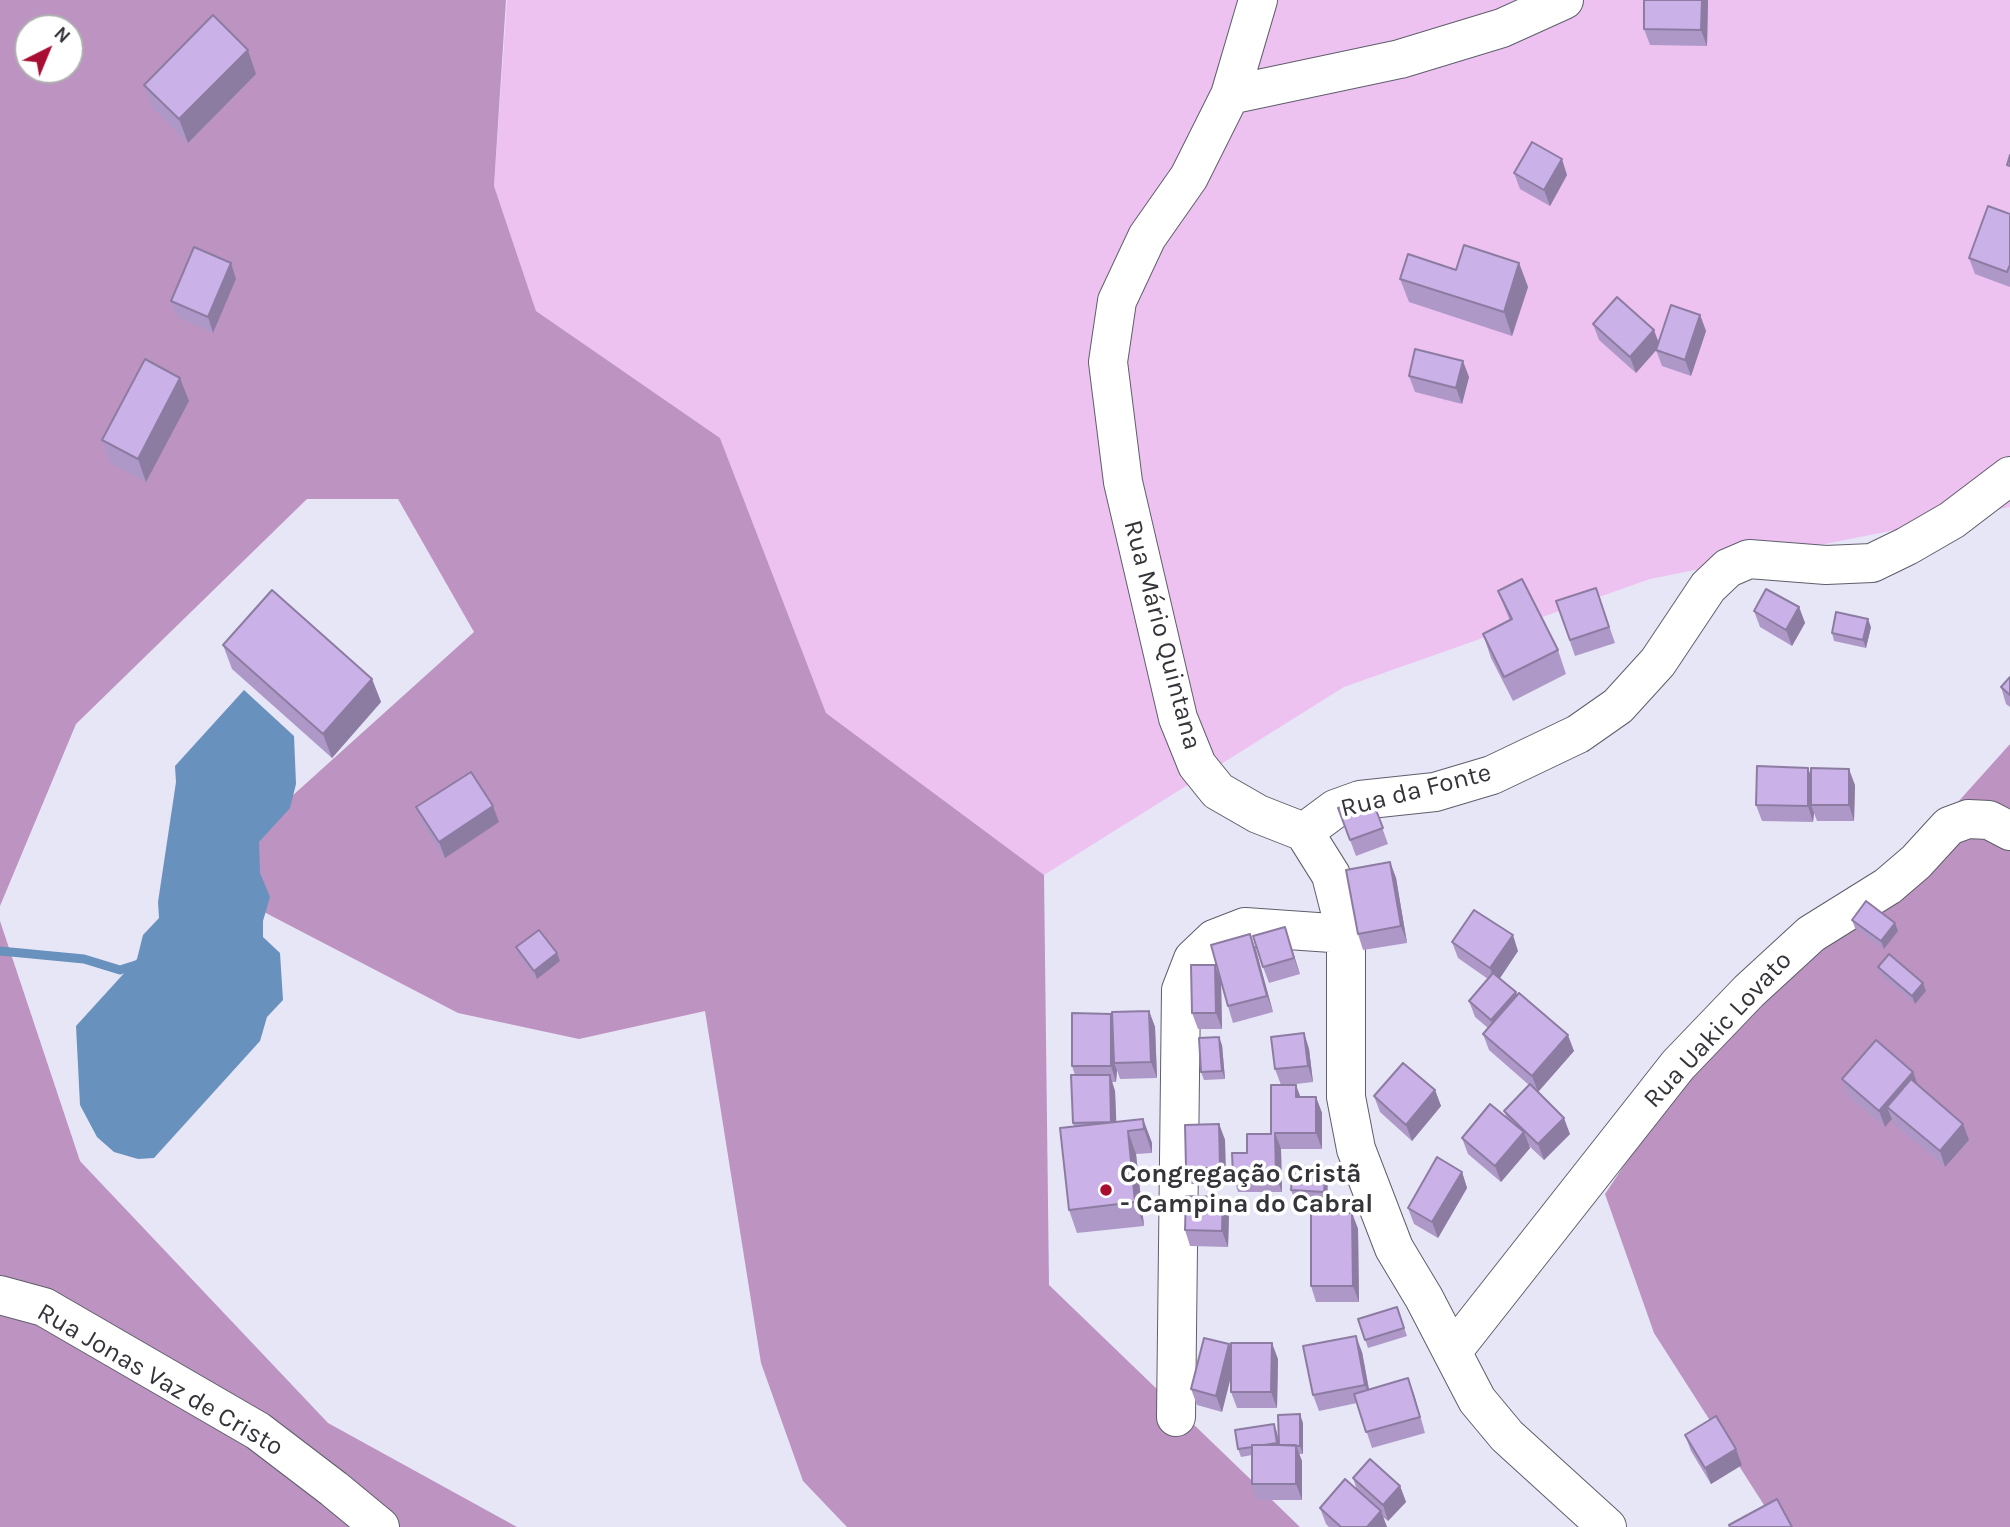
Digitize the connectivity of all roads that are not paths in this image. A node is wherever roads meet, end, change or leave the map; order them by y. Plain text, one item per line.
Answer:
1 (1258, 0) edge
2 (1564, 0) edge
3 (1230, 95) junction
4 (2010, 476) edge
5 (2010, 831) edge
6 (1304, 832) junction
7 (1346, 933) junction
8 (0, 1295) edge
9 (1452, 1352) junction
10 (1176, 1417) dead end
11 (380, 1527) edge
12 (1607, 1527) edge

1 - 3 street, Rua Mário Quintana
2 - 3 street
3 - 6 street, Rua Mário Quintana
4 - 6 street, Rua da Fonte
5 - 9 street, Rua Uakic Lovato
6 - 7 street
7 - 9 street
7 - 10 street
8 - 11 street, Rua Jonas Vaz de Cristo
9 - 12 street

